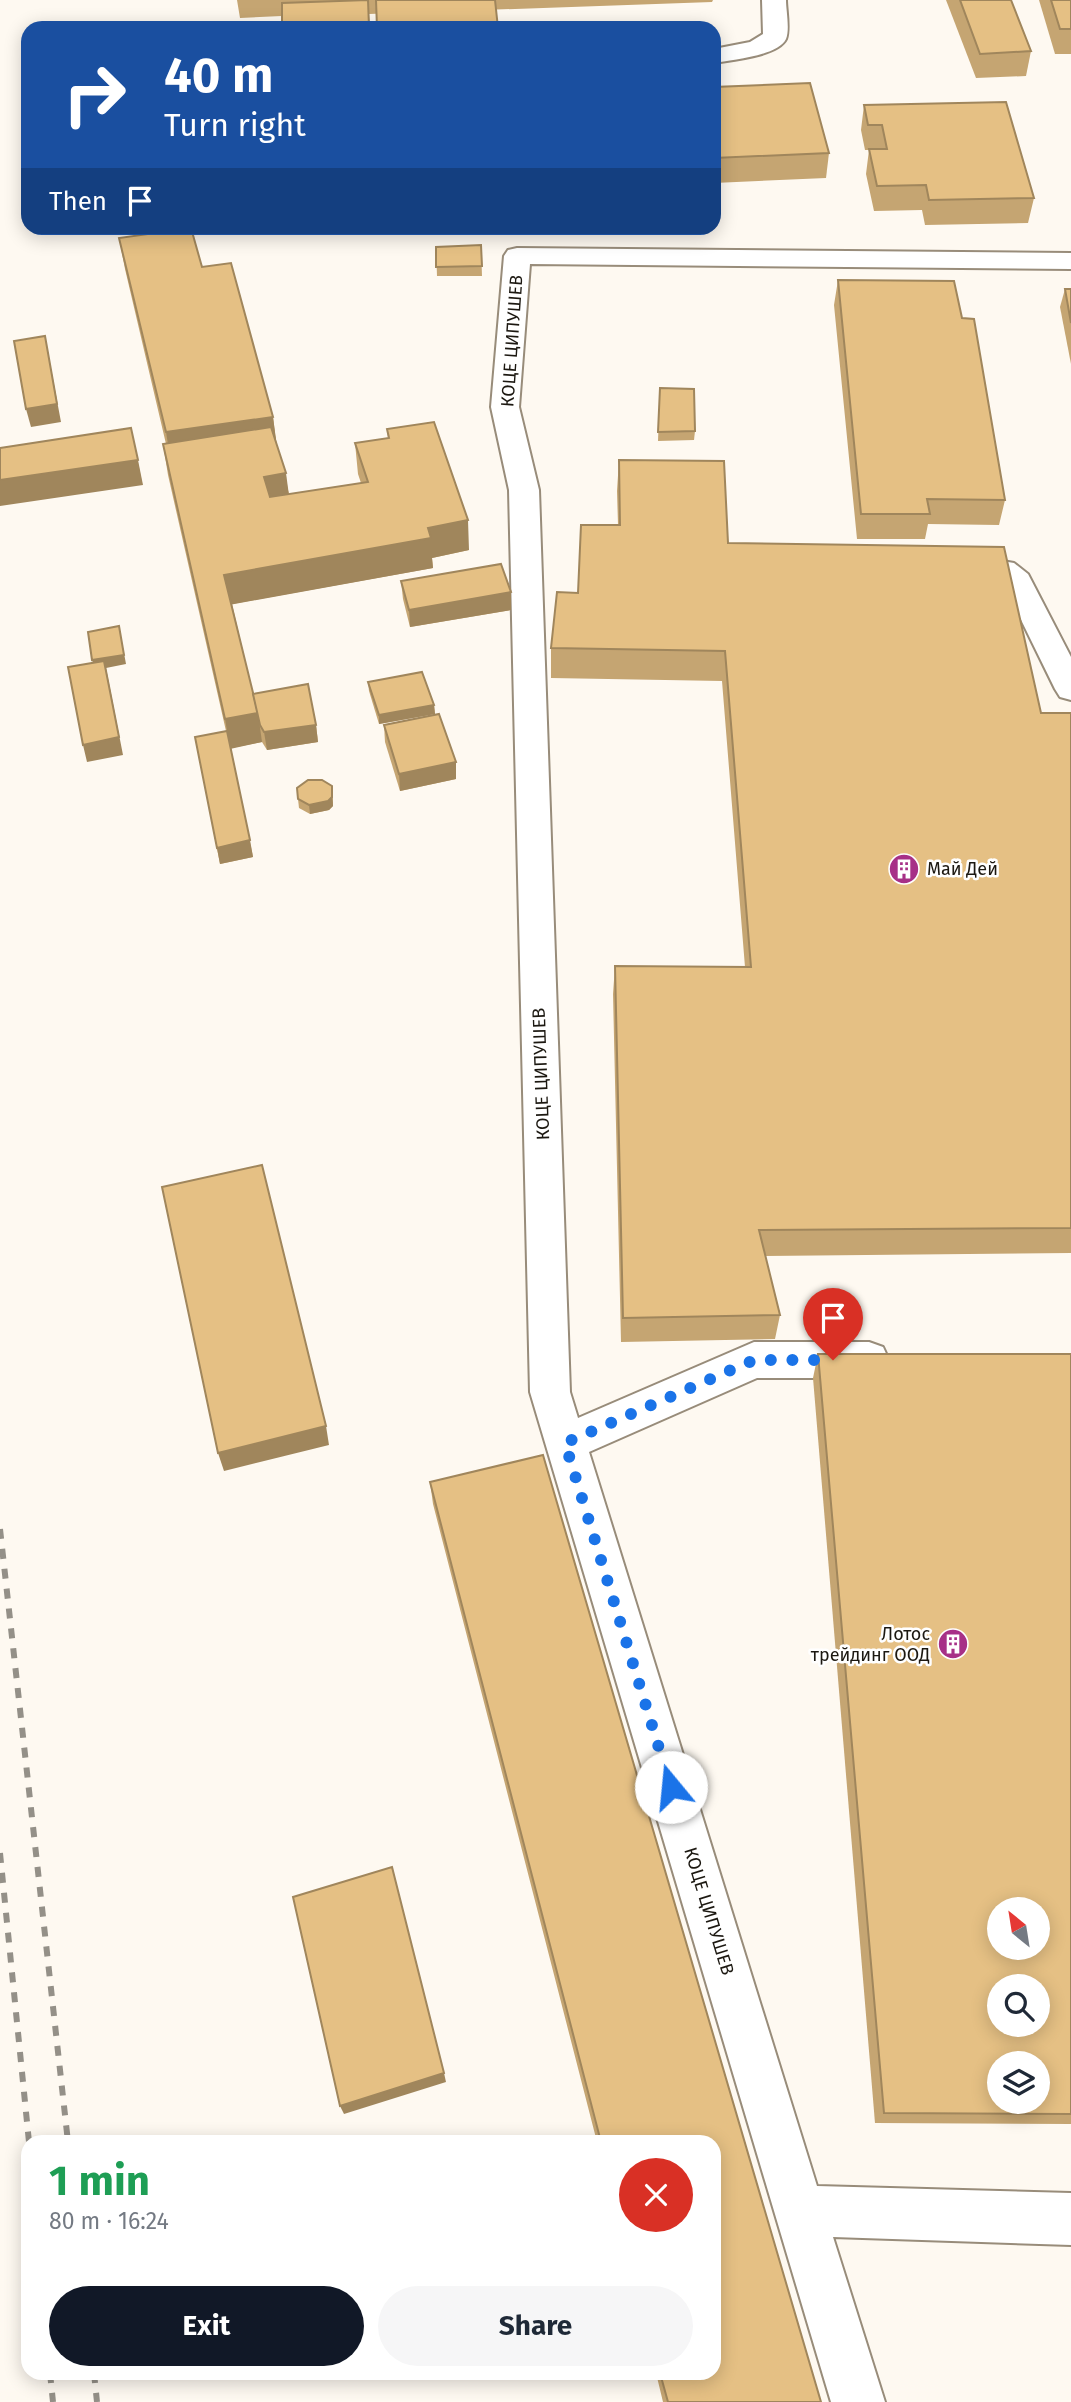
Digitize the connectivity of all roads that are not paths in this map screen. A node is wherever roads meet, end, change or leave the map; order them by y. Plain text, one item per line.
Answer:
1 (774, 0) edge
2 (721, 55) edge
3 (527, 247) edge
4 (1071, 261) edge
5 (938, 563) edge
6 (1071, 689) edge
7 (906, 1360) edge
8 (565, 1443) junction
9 (801, 2211) junction
10 (1071, 2219) edge
11 (858, 2402) edge

1 - 2 street
3 - 4 street, КОЦЕ ЦИПУШЕВ
3 - 8 street, КОЦЕ ЦИПУШЕВ
5 - 6 street
7 - 8 street
8 - 9 street, КОЦЕ ЦИПУШЕВ
9 - 10 street
9 - 11 street, КОЦЕ ЦИПУШЕВ

